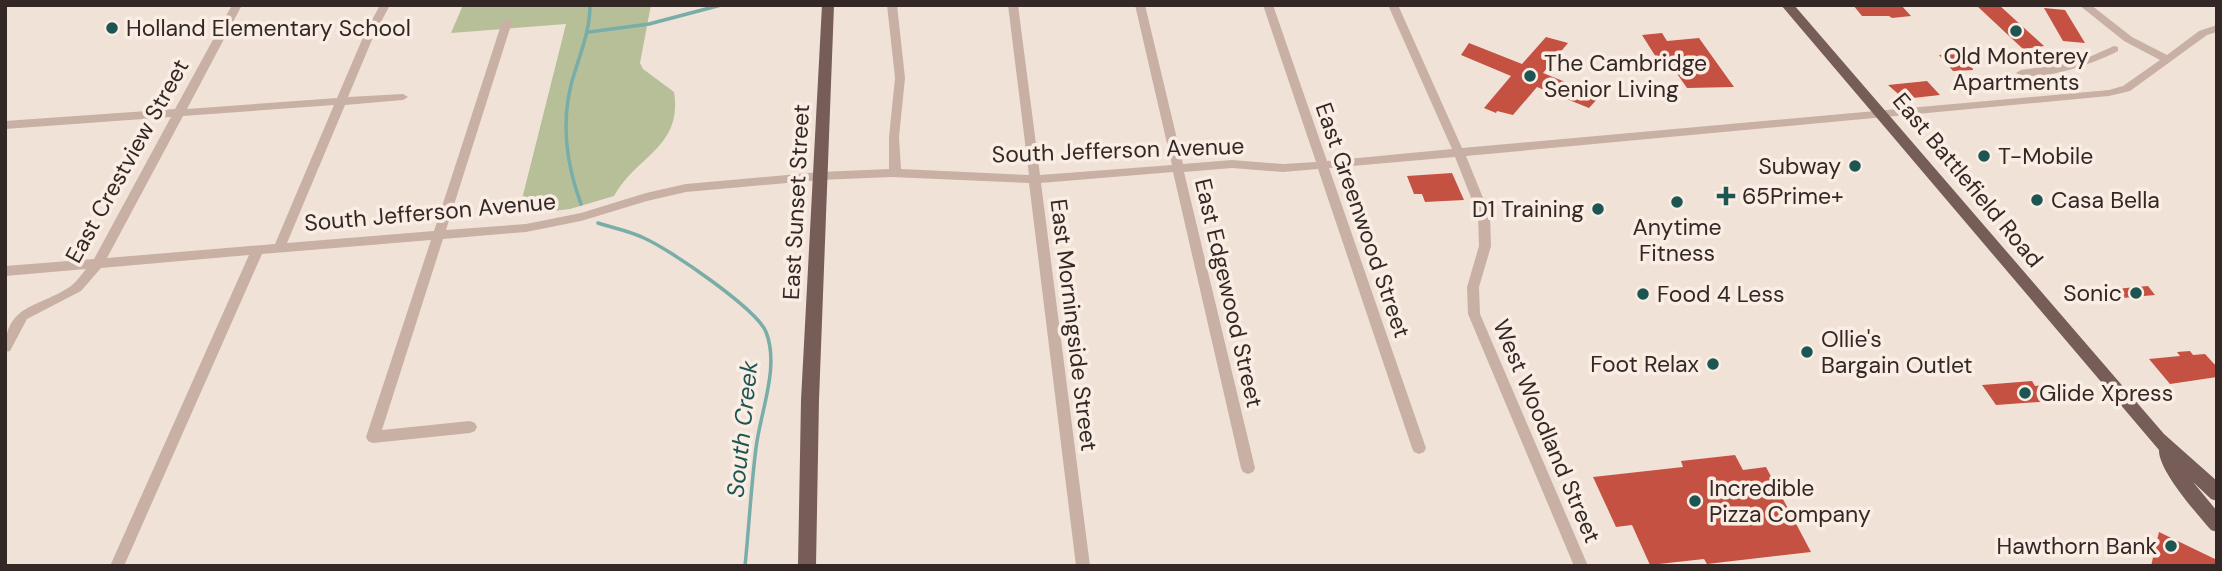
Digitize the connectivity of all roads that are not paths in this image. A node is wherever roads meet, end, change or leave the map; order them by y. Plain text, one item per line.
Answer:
1 (237, 5) edge
2 (385, 5) edge
3 (828, 5) edge
4 (892, 5) edge
5 (1013, 5) edge
6 (1140, 5) edge
7 (1268, 5) edge
8 (1393, 5) edge
9 (1787, 5) edge
10 (2084, 5) edge
11 (507, 22) dead end
12 (2217, 28) edge
13 (2114, 49) dead end
14 (2167, 59) junction
15 (2021, 73) dead end
16 (403, 97) dead end
17 (341, 101) junction
18 (1880, 112) junction
19 (178, 113) junction
20 (9, 125) edge
21 (5, 135) edge
22 (1459, 153) junction
23 (1321, 166) junction
24 (1179, 168) junction
25 (895, 173) junction
26 (820, 176) junction
27 (1035, 179) junction
28 (439, 236) junction
29 (280, 247) junction
30 (258, 249) junction
31 (98, 264) junction
32 (5, 271) edge
33 (5, 347) edge
34 (470, 427) dead end
35 (2158, 439) junction
36 (1419, 448) dead end
37 (1248, 468) dead end
38 (2217, 493) edge
39 (2217, 524) edge
40 (117, 566) edge
41 (807, 566) edge
42 (1083, 566) edge
43 (1581, 566) edge

1 - 19 street, East Crestview Street
2 - 17 street
3 - 26 main road, East Sunset Street
4 - 25 street
5 - 27 street, East Morningside Street
6 - 24 street, East Edgewood Street
7 - 23 street, East Greenwood Street
8 - 22 street
9 - 18 main road, East Battlefield Road
10 - 14 street
11 - 28 street
12 - 14 street, South Jefferson Avenue
13 - 15 street
14 - 18 street, South Jefferson Avenue
16 - 17 street
17 - 19 street
17 - 29 street
18 - 22 street, South Jefferson Avenue
18 - 35 main road, East Battlefield Road
19 - 20 street
19 - 31 street, East Crestview Street
20 - 21 street
22 - 23 street, South Jefferson Avenue
22 - 43 street, West Woodland Street
23 - 24 street, South Jefferson Avenue
23 - 36 street, East Greenwood Street
24 - 27 street, South Jefferson Avenue
24 - 37 street, East Edgewood Street
25 - 26 street, South Jefferson Avenue
25 - 27 street, South Jefferson Avenue
26 - 28 street, South Jefferson Avenue
26 - 41 main road, East Sunset Street
27 - 42 street, East Morningside Street
28 - 29 street, South Jefferson Avenue
28 - 34 street
29 - 30 street, South Jefferson Avenue
30 - 31 street, South Jefferson Avenue
30 - 40 street
31 - 32 street, South Jefferson Avenue
31 - 33 street, East Crestview Street
35 - 38 main road
35 - 39 main road

